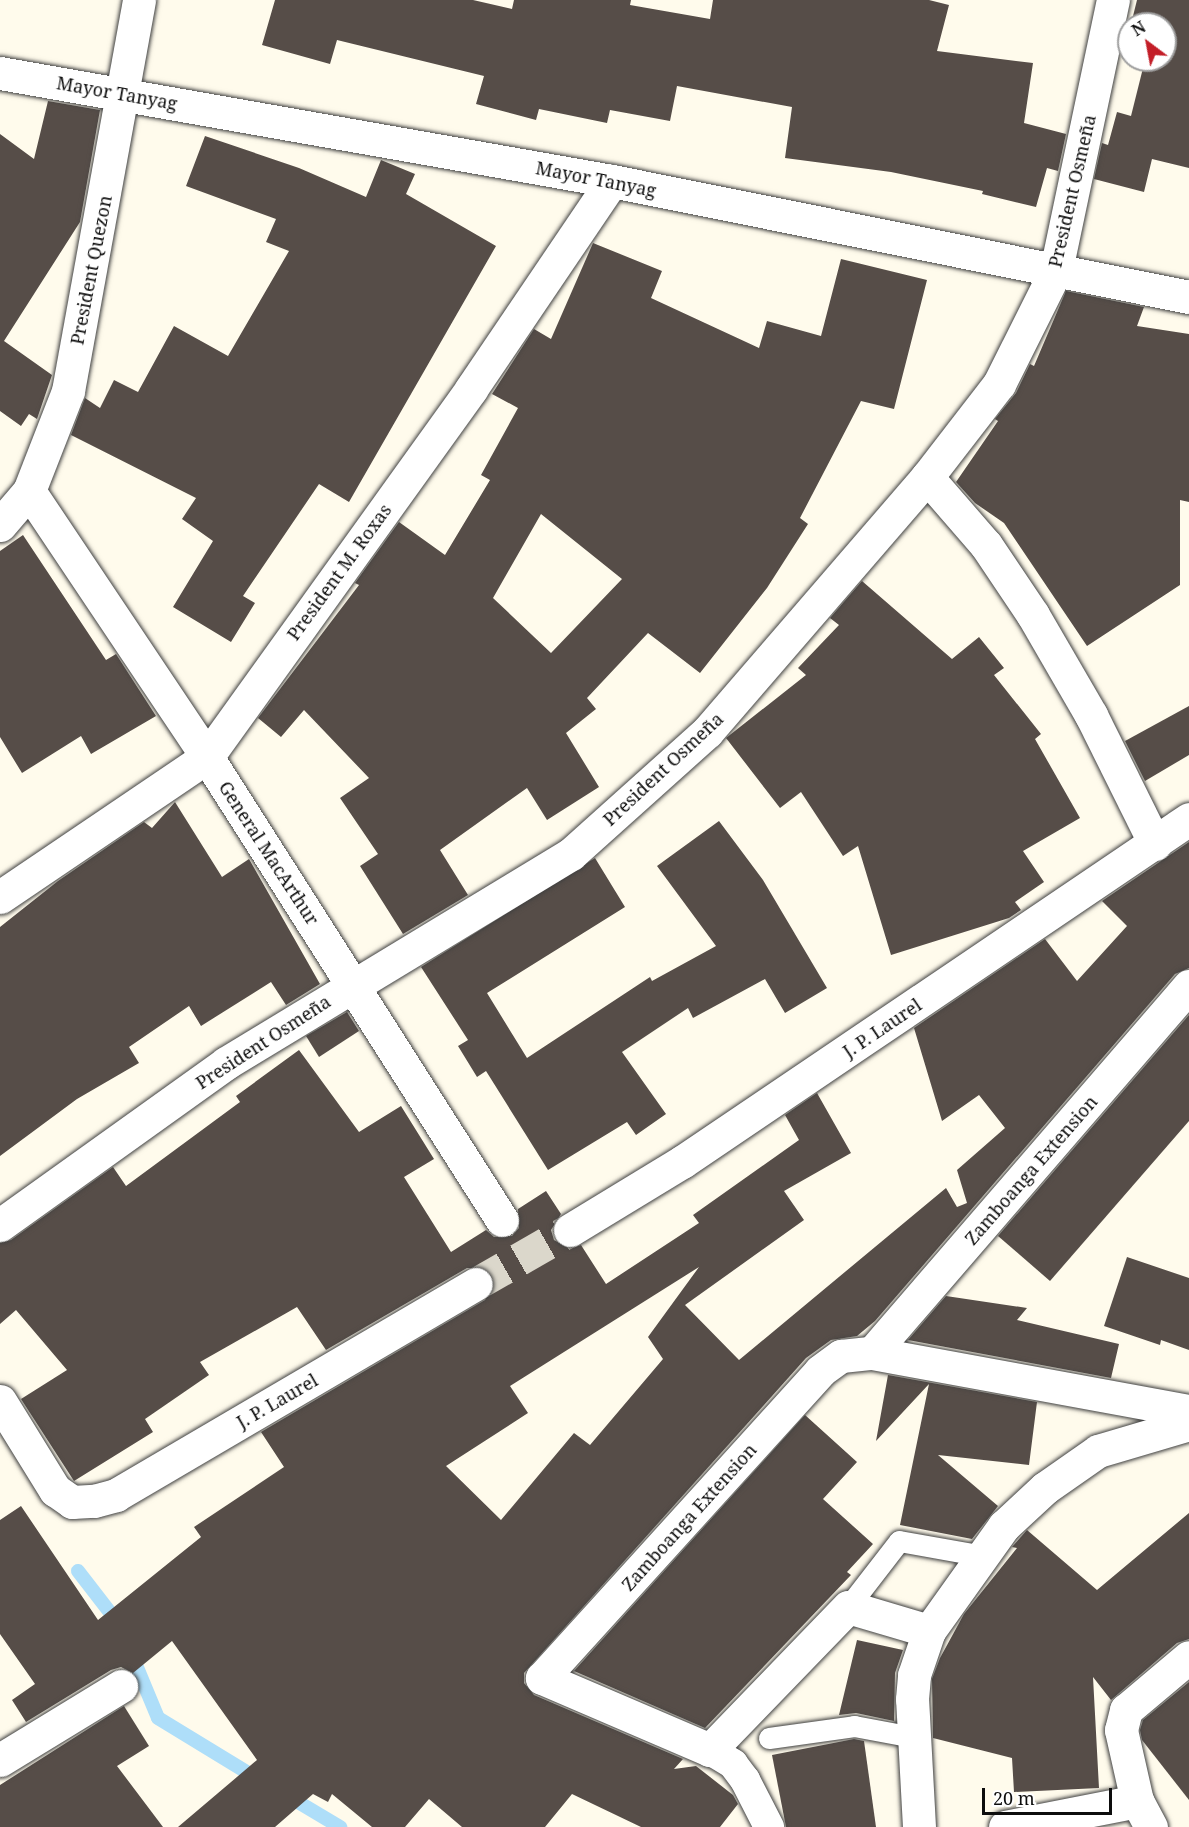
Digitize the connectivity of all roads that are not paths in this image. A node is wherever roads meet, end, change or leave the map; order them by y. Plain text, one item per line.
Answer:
1 (139, 0) edge
2 (1113, 0) edge
3 (0, 73) edge
4 (125, 94) junction
5 (612, 181) junction
6 (1056, 270) junction
7 (1189, 297) edge
8 (927, 477) junction
9 (29, 491) junction
10 (0, 525) edge
11 (207, 757) junction
12 (1189, 819) edge
13 (1155, 844) junction
14 (0, 897) edge
15 (354, 984) junction
16 (1189, 986) edge
17 (502, 1220) dead end
18 (0, 1225) edge
19 (570, 1230) tunnel mouth
20 (476, 1284) tunnel mouth
21 (873, 1353) junction
22 (0, 1401) edge
23 (1189, 1411) edge
24 (1189, 1424) edge
25 (983, 1556) junction
26 (849, 1607) junction
27 (929, 1631) junction
28 (1189, 1657) edge
29 (121, 1686) dead end
30 (913, 1737) junction
31 (769, 1738) dead end
32 (710, 1750) junction
33 (0, 1760) edge
34 (1144, 1814) edge
35 (769, 1827) edge
36 (919, 1827) edge
37 (1005, 1827) edge

1 - 4 street, President Quezon
2 - 6 street, President Osmeña
3 - 4 street, Mayor Tanyag
4 - 5 street, Mayor Tanyag
4 - 9 street, President Quezon
5 - 6 street, Mayor Tanyag
5 - 11 street, President M. Roxas
6 - 7 street, Mayor Tanyag
6 - 8 street, President Osmeña
8 - 13 street
8 - 15 street, President Osmeña
9 - 10 street, President Quezon
9 - 11 street, General MacArthur
11 - 14 street, President M. Roxas
11 - 15 street, General MacArthur
12 - 13 street, J. P. Laurel
13 - 19 street, J. P. Laurel
15 - 17 street, General MacArthur
15 - 18 street, President Osmeña
16 - 21 street, Zamboanga Extension
20 - 22 street, J. P. Laurel
21 - 23 street, Zamboanga Extension
21 - 32 street, Zamboanga Extension
24 - 25 street
25 - 26 lane
25 - 27 street
26 - 27 street
26 - 32 street
27 - 30 street
28 - 34 street
29 - 33 street
30 - 31 lane
30 - 36 street
32 - 35 street
34 - 37 street

